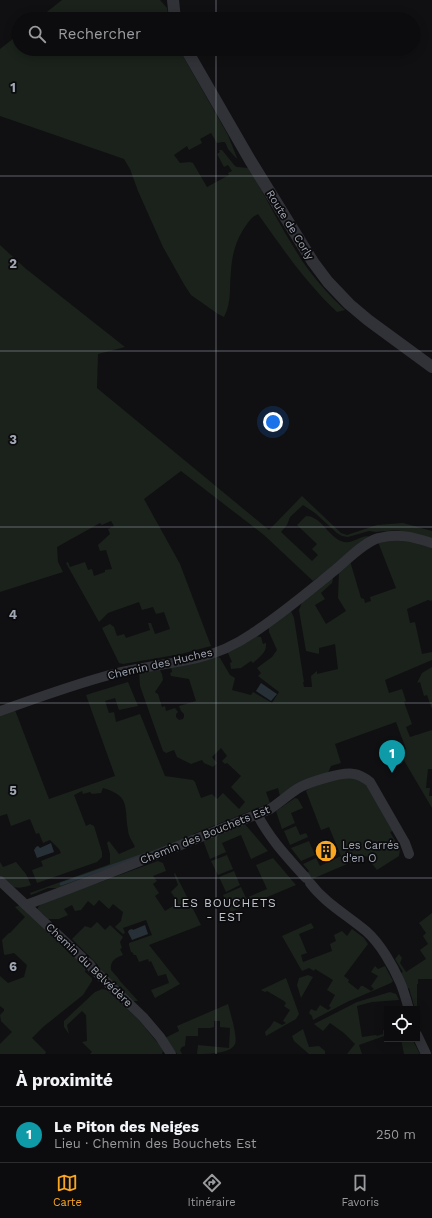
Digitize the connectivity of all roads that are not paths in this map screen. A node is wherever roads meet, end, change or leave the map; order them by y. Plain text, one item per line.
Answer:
1 (173, 0) edge
2 (174, 12) edge
3 (190, 56) edge
4 (432, 367) edge
5 (432, 543) edge
6 (0, 711) edge
7 (258, 814) junction
8 (409, 854) dead end
9 (0, 881) edge
10 (26, 905) junction
11 (407, 1006) edge
12 (420, 1041) edge
13 (171, 1054) edge
14 (426, 1054) edge

1 - 2 street
3 - 4 street, Route de Corly
5 - 6 street, Chemin des Huches
7 - 8 street, Chemin des Bouchets Est
7 - 10 street, Chemin des Bouchets Est
7 - 11 street
9 - 10 street, Chemin du Belvédère
10 - 13 street, Chemin du Belvédère
12 - 14 street

